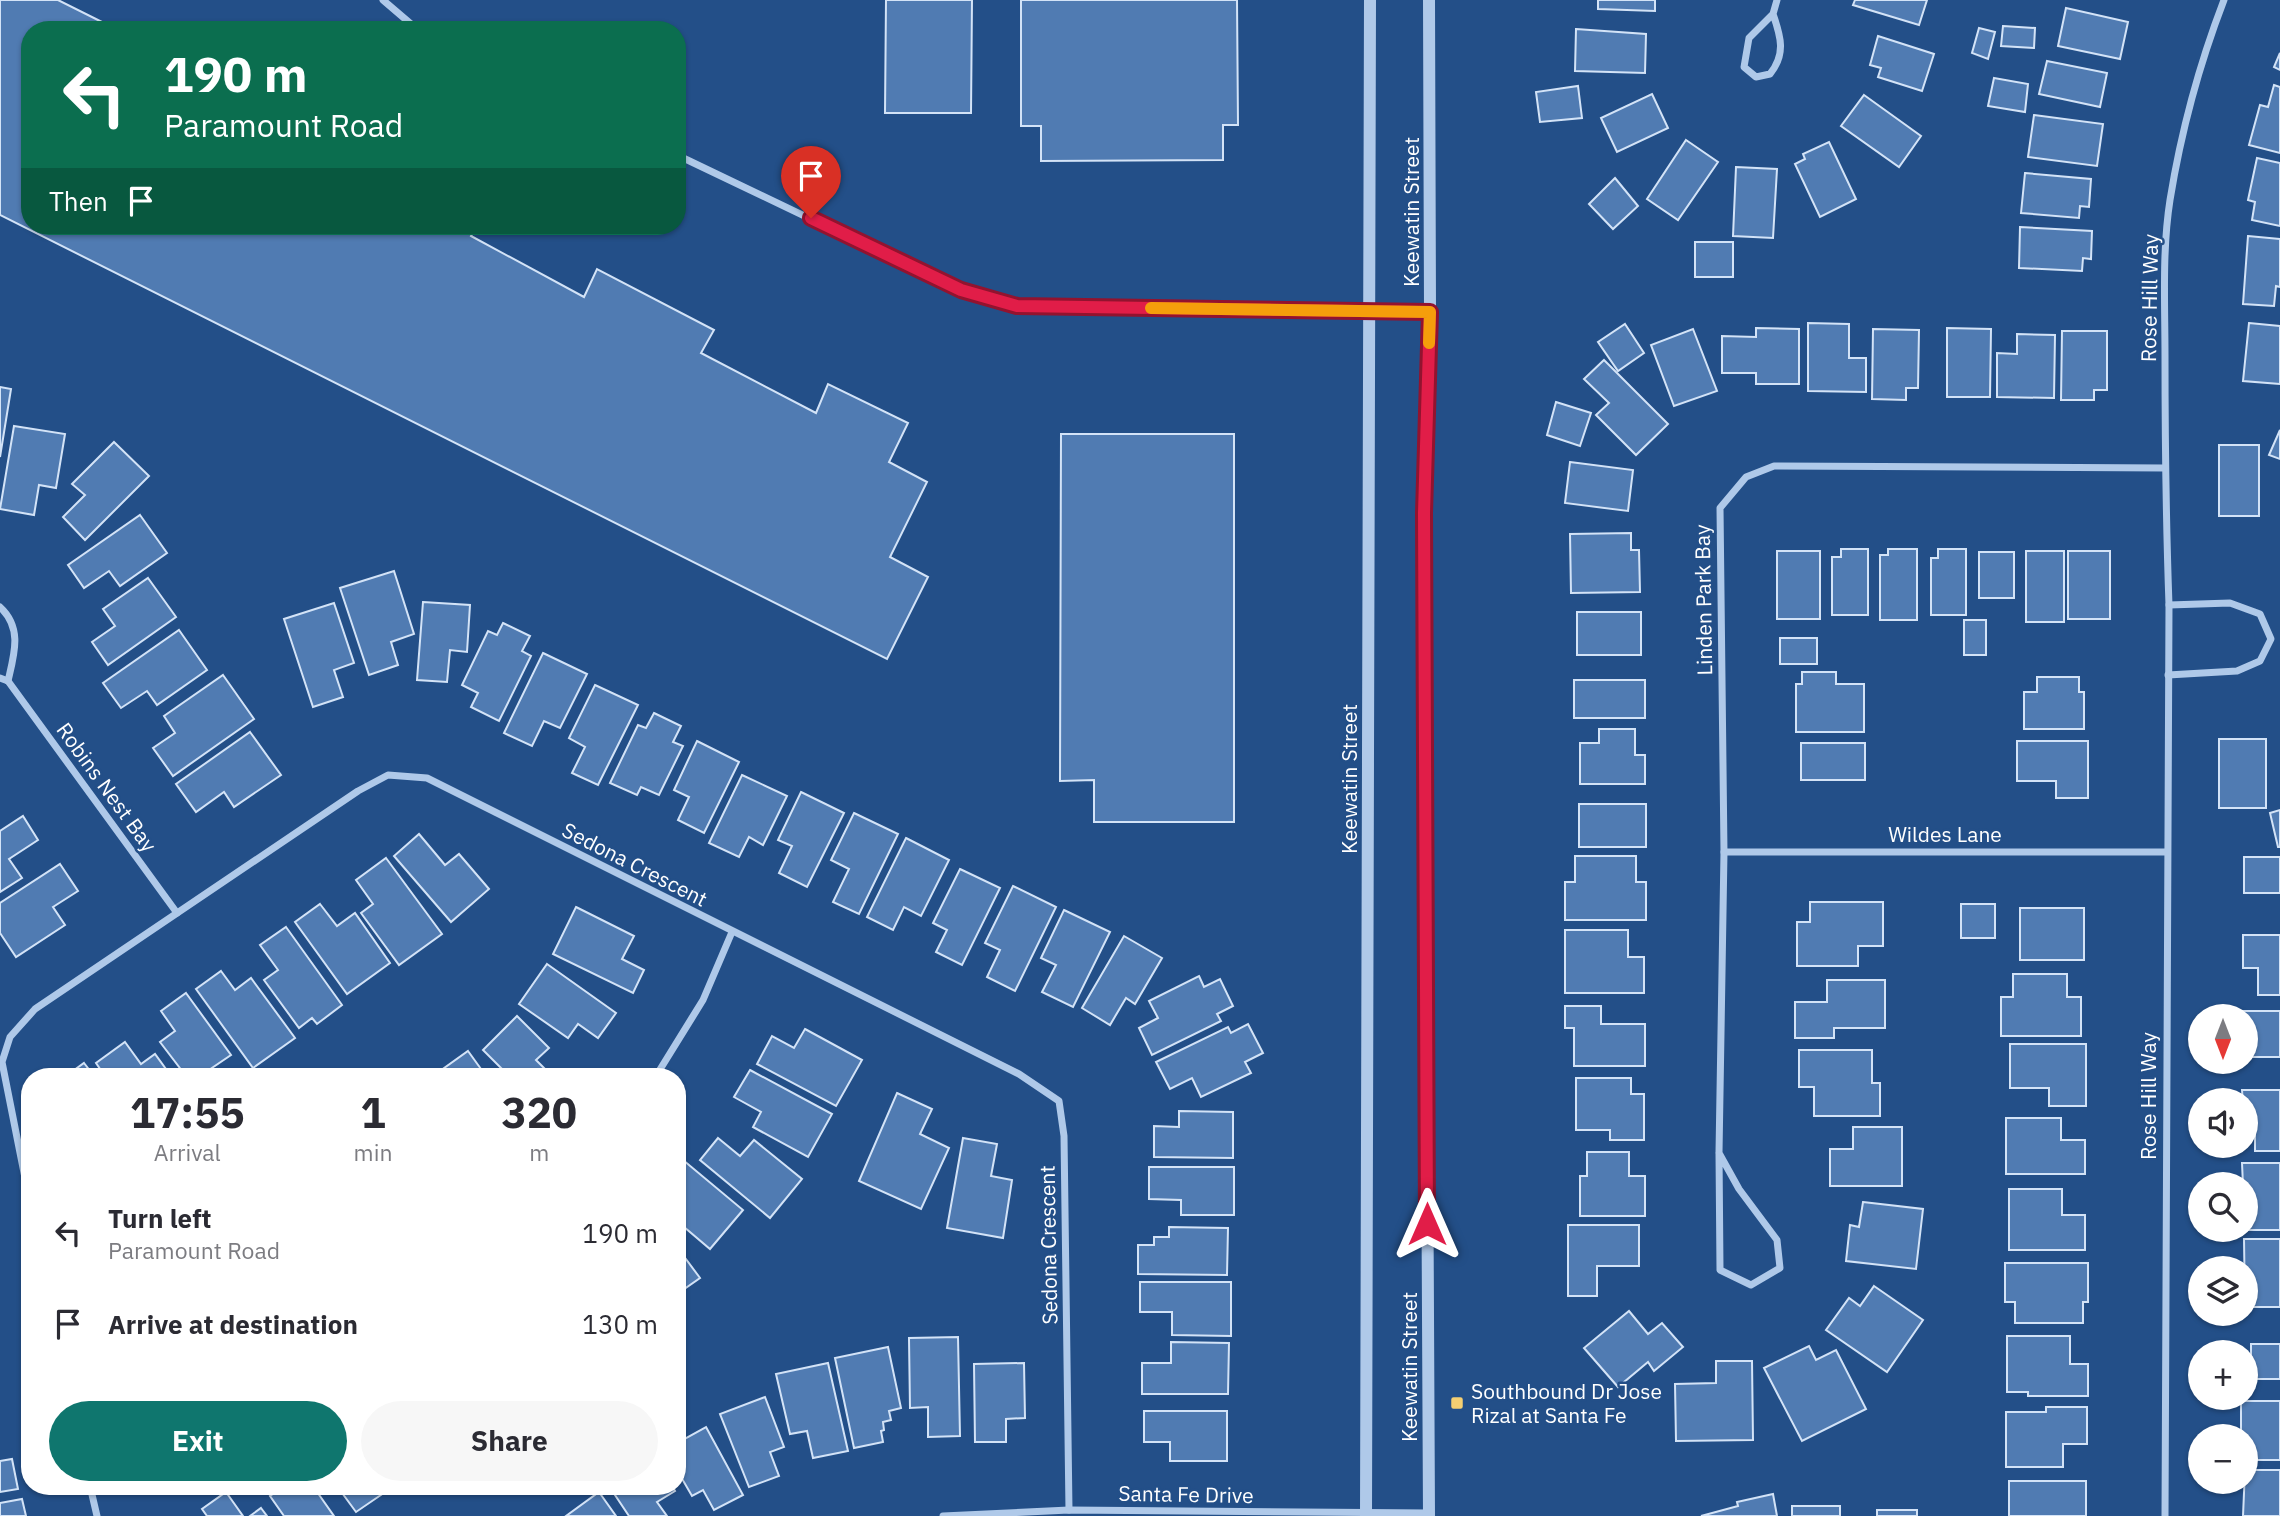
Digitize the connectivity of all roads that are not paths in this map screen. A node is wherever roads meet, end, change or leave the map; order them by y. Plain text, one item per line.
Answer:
1 (383, 0) edge
2 (1370, 0) edge
3 (1429, 0) edge
4 (1777, 0) edge
5 (2224, 0) edge
6 (1773, 14) junction
7 (408, 21) edge
8 (686, 159) edge
9 (1371, 311) junction
10 (1430, 312) junction
11 (2165, 468) junction
12 (2169, 605) junction
13 (0, 607) edge
14 (2168, 675) junction
15 (4, 680) edge
16 (1724, 852) junction
17 (2166, 852) junction
18 (177, 913) junction
19 (732, 932) junction
20 (661, 1068) edge
21 (1719, 1153) junction
22 (21, 1158) edge
23 (92, 1495) edge
24 (1069, 1510) junction
25 (1366, 1515) edge
26 (1429, 1515) edge
27 (97, 1516) edge
28 (943, 1516) edge
29 (2165, 1516) edge

1 - 7 street
2 - 9 street, Keewatin Street
3 - 10 street, Keewatin Street
4 - 6 street
5 - 11 street, Rose Hill Way
6 - 6 street
8 - 9 street
9 - 10 street
9 - 25 street, Keewatin Street
10 - 26 street, Keewatin Street
11 - 12 street, Rose Hill Way
11 - 16 street, Linden Park Bay
12 - 14 street, Rose Hill Way
12 - 14 street
13 - 15 street, Robins Nest Bay
14 - 17 street, Rose Hill Way
15 - 18 street, Robins Nest Bay
16 - 17 street, Wildes Lane
16 - 21 street, Linden Park Bay
17 - 29 street, Rose Hill Way
18 - 19 street, Sedona Crescent
18 - 22 street, Sedona Crescent
19 - 20 street
19 - 24 street, Sedona Crescent
21 - 21 street, Linden Park Bay
23 - 27 street
24 - 25 street, Santa Fe Drive
24 - 28 street, Santa Fe Drive
25 - 26 street, Santa Fe Drive

